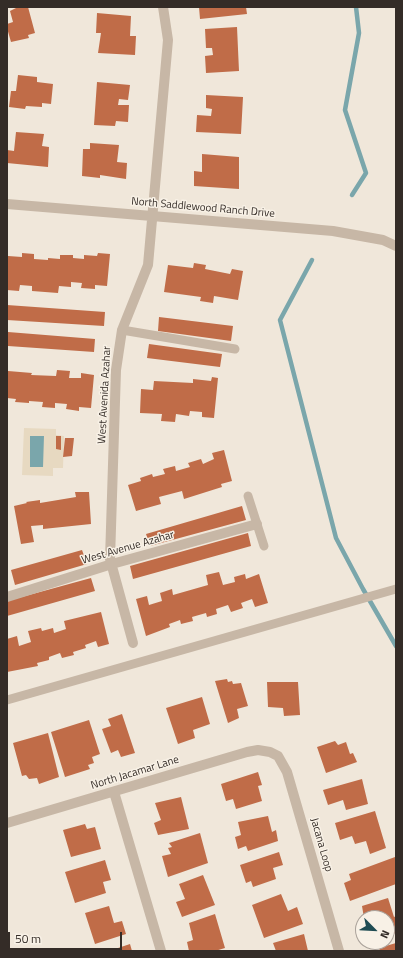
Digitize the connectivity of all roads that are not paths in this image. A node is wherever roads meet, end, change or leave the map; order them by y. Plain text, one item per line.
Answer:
1 (163, 7) edge
2 (7, 204) edge
3 (152, 215) junction
4 (396, 246) edge
5 (122, 330) junction
6 (235, 349) dead end
7 (248, 496) dead end
8 (257, 524) junction
9 (264, 546) dead end
10 (112, 564) junction
11 (396, 589) edge
12 (7, 597) edge
13 (133, 643) dead end
14 (7, 700) edge
15 (270, 752) joint
16 (114, 792) junction
17 (7, 823) edge
18 (161, 951) edge
19 (339, 951) edge

1 - 3 street, West Avenida Azahar
2 - 3 street, North Saddlewood Ranch Drive
3 - 4 street, North Saddlewood Ranch Drive
3 - 5 street, West Avenida Azahar
5 - 6 lane
5 - 10 street, West Avenida Azahar
7 - 8 lane
8 - 9 lane
8 - 10 street, West Avenue Azahar
10 - 12 street, West Avenue Azahar
10 - 13 street, West Avenida Azahar
11 - 14 lane
15 - 16 street, North Jacamar Lane
15 - 19 street, Jacana Loop
16 - 17 street, North Jacamar Lane
16 - 18 street

